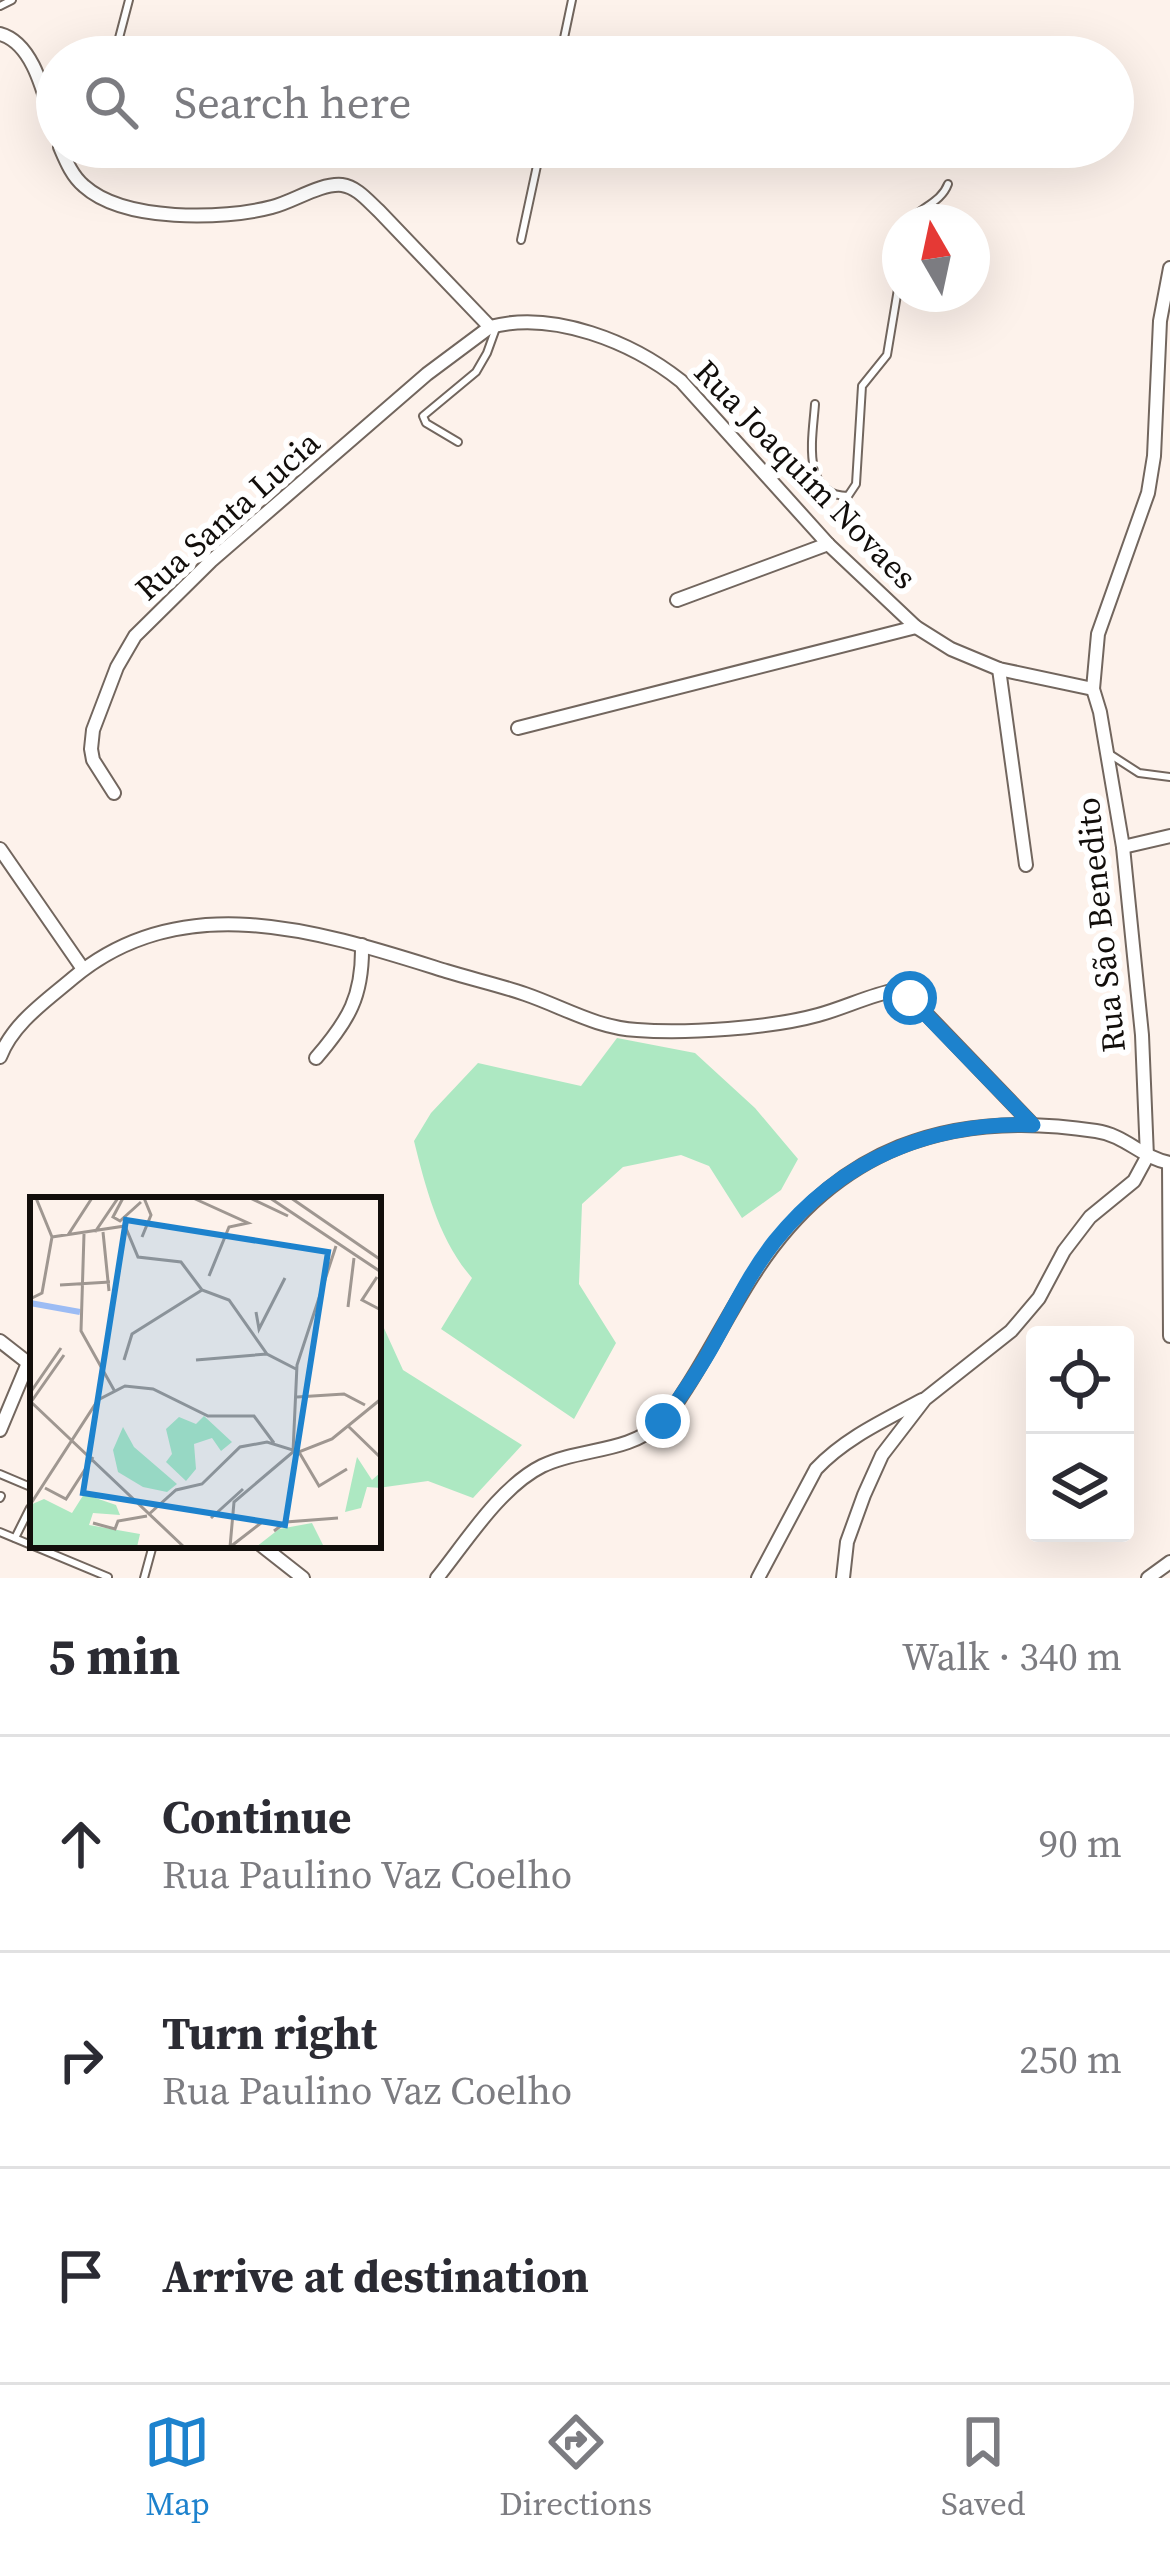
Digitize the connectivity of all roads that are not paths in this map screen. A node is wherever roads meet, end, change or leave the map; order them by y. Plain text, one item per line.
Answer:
1 (12, 0) edge
2 (129, 0) edge
3 (572, 0) edge
4 (0, 6) edge
5 (0, 34) edge
6 (120, 36) edge
7 (564, 36) edge
8 (36, 77) edge
9 (69, 168) edge
10 (536, 168) edge
11 (948, 184) dead end
12 (931, 204) edge
13 (521, 240) dead end
14 (1170, 268) edge
15 (894, 312) edge
16 (494, 326) junction
17 (815, 404) dead end
18 (458, 442) dead end
19 (829, 544) junction
20 (677, 600) dead end
21 (916, 627) junction
22 (999, 669) junction
23 (1093, 689) junction
24 (518, 728) dead end
25 (1107, 751) junction
26 (1170, 777) edge
27 (114, 793) dead end
28 (1170, 836) edge
29 (1123, 848) junction
30 (0, 849) edge
31 (1026, 866) dead end
32 (362, 945) junction
33 (83, 969) junction
34 (0, 1057) edge
35 (316, 1058) dead end
36 (1033, 1125) junction
37 (1147, 1157) junction
38 (1169, 1163) edge
39 (1170, 1336) edge
40 (0, 1341) edge
41 (30, 1364) edge
42 (30, 1367) edge
43 (925, 1399) junction
44 (0, 1430) edge
45 (0, 1474) edge
46 (30, 1487) edge
47 (30, 1508) dead end
48 (0, 1532) edge
49 (15, 1538) junction
50 (30, 1543) edge
51 (48, 1548) edge
52 (152, 1548) edge
53 (265, 1548) edge
54 (1170, 1562) edge
55 (108, 1577) edge
56 (144, 1578) edge
57 (302, 1578) edge
58 (437, 1578) edge
59 (758, 1578) edge
60 (843, 1578) edge
61 (1148, 1578) edge

1 - 4 lane
2 - 6 lane
3 - 7 lane
5 - 8 street
9 - 16 street
10 - 13 lane
11 - 12 lane
14 - 23 street, Rua São Benedito
15 - 17 lane
16 - 18 lane
16 - 19 street, Rua Joaquim Novaes
16 - 27 street, Rua Santa Lucia
19 - 20 street
19 - 21 street, Rua Joaquim Novaes
21 - 22 street, Rua Joaquim Novaes
21 - 24 street
22 - 23 street, Rua Joaquim Novaes
22 - 31 street
23 - 25 street, Rua São Benedito
25 - 26 lane
25 - 29 street, Rua São Benedito
28 - 29 street
29 - 37 street, Rua São Benedito
30 - 33 street
32 - 33 street
32 - 35 street
32 - 36 street
33 - 34 street
36 - 37 street
36 - 58 street
37 - 38 street
37 - 43 street
38 - 39 street
40 - 41 street
42 - 44 street
43 - 59 street
43 - 60 street
45 - 46 lane
47 - 49 lane
48 - 49 lane
49 - 50 lane
51 - 55 lane
52 - 56 lane
53 - 57 street
54 - 61 street

